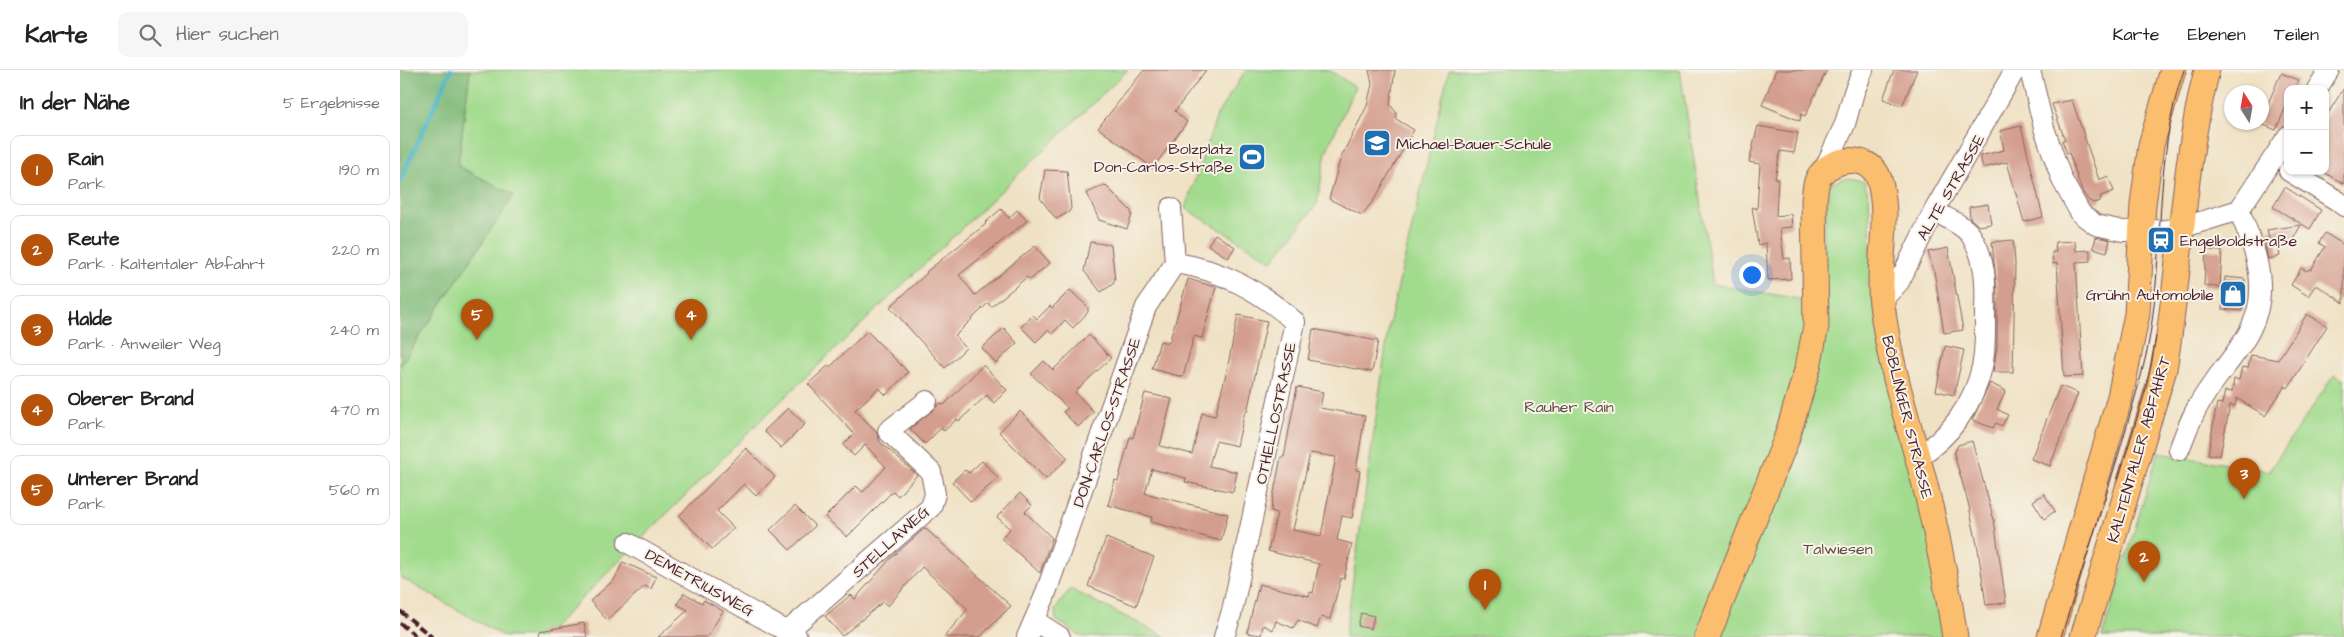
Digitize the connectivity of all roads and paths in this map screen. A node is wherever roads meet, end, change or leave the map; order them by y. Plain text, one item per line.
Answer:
1 (1863, 70) edge
2 (2015, 70) edge
3 (2030, 70) edge
4 (2173, 70) edge
5 (2207, 70) edge
6 (2329, 70) edge
7 (2320, 85) edge
8 (1845, 124) junction
9 (1864, 162) junction
10 (2283, 167) edge
11 (1822, 172) junction
12 (2344, 206) edge
13 (1171, 208) dead end
14 (2239, 210) junction
15 (1934, 211) junction
16 (2180, 228) junction
17 (2142, 231) junction
18 (1175, 263) junction
19 (1881, 301) junction
20 (927, 401) dead end
21 (2179, 450) dead end
22 (1918, 457) junction
23 (628, 543) dead end
24 (1031, 629) edge
25 (793, 634) edge
26 (1060, 637) edge
27 (1224, 637) edge
28 (1707, 637) edge
29 (1955, 637) edge
30 (2050, 637) edge
31 (2083, 637) edge

1 - 8 street
2 - 15 street, ALTE STRASSE
3 - 17 street
4 - 17 main road
5 - 16 main road
6 - 7 street
8 - 9 street
8 - 11 street
9 - 11 main road
9 - 19 main road, BÖBLINGER STRASSE
10 - 12 street
10 - 14 street
11 - 28 main road
13 - 18 street
14 - 16 street
14 - 21 street
15 - 19 street, ALTE STRASSE
15 - 22 street
16 - 17 street
16 - 31 main road, KALTENTALER ABFAHRT
17 - 30 main road
18 - 24 street, DON-CARLOS-STRASSE
18 - 27 street, OTHELLOSTRASSE
19 - 22 main road, BÖBLINGER STRASSE
20 - 25 street, STELLAWEG
22 - 29 main road, BÖBLINGER STRASSE
23 - 25 street, DEMETRIUSWEG
24 - 26 street

